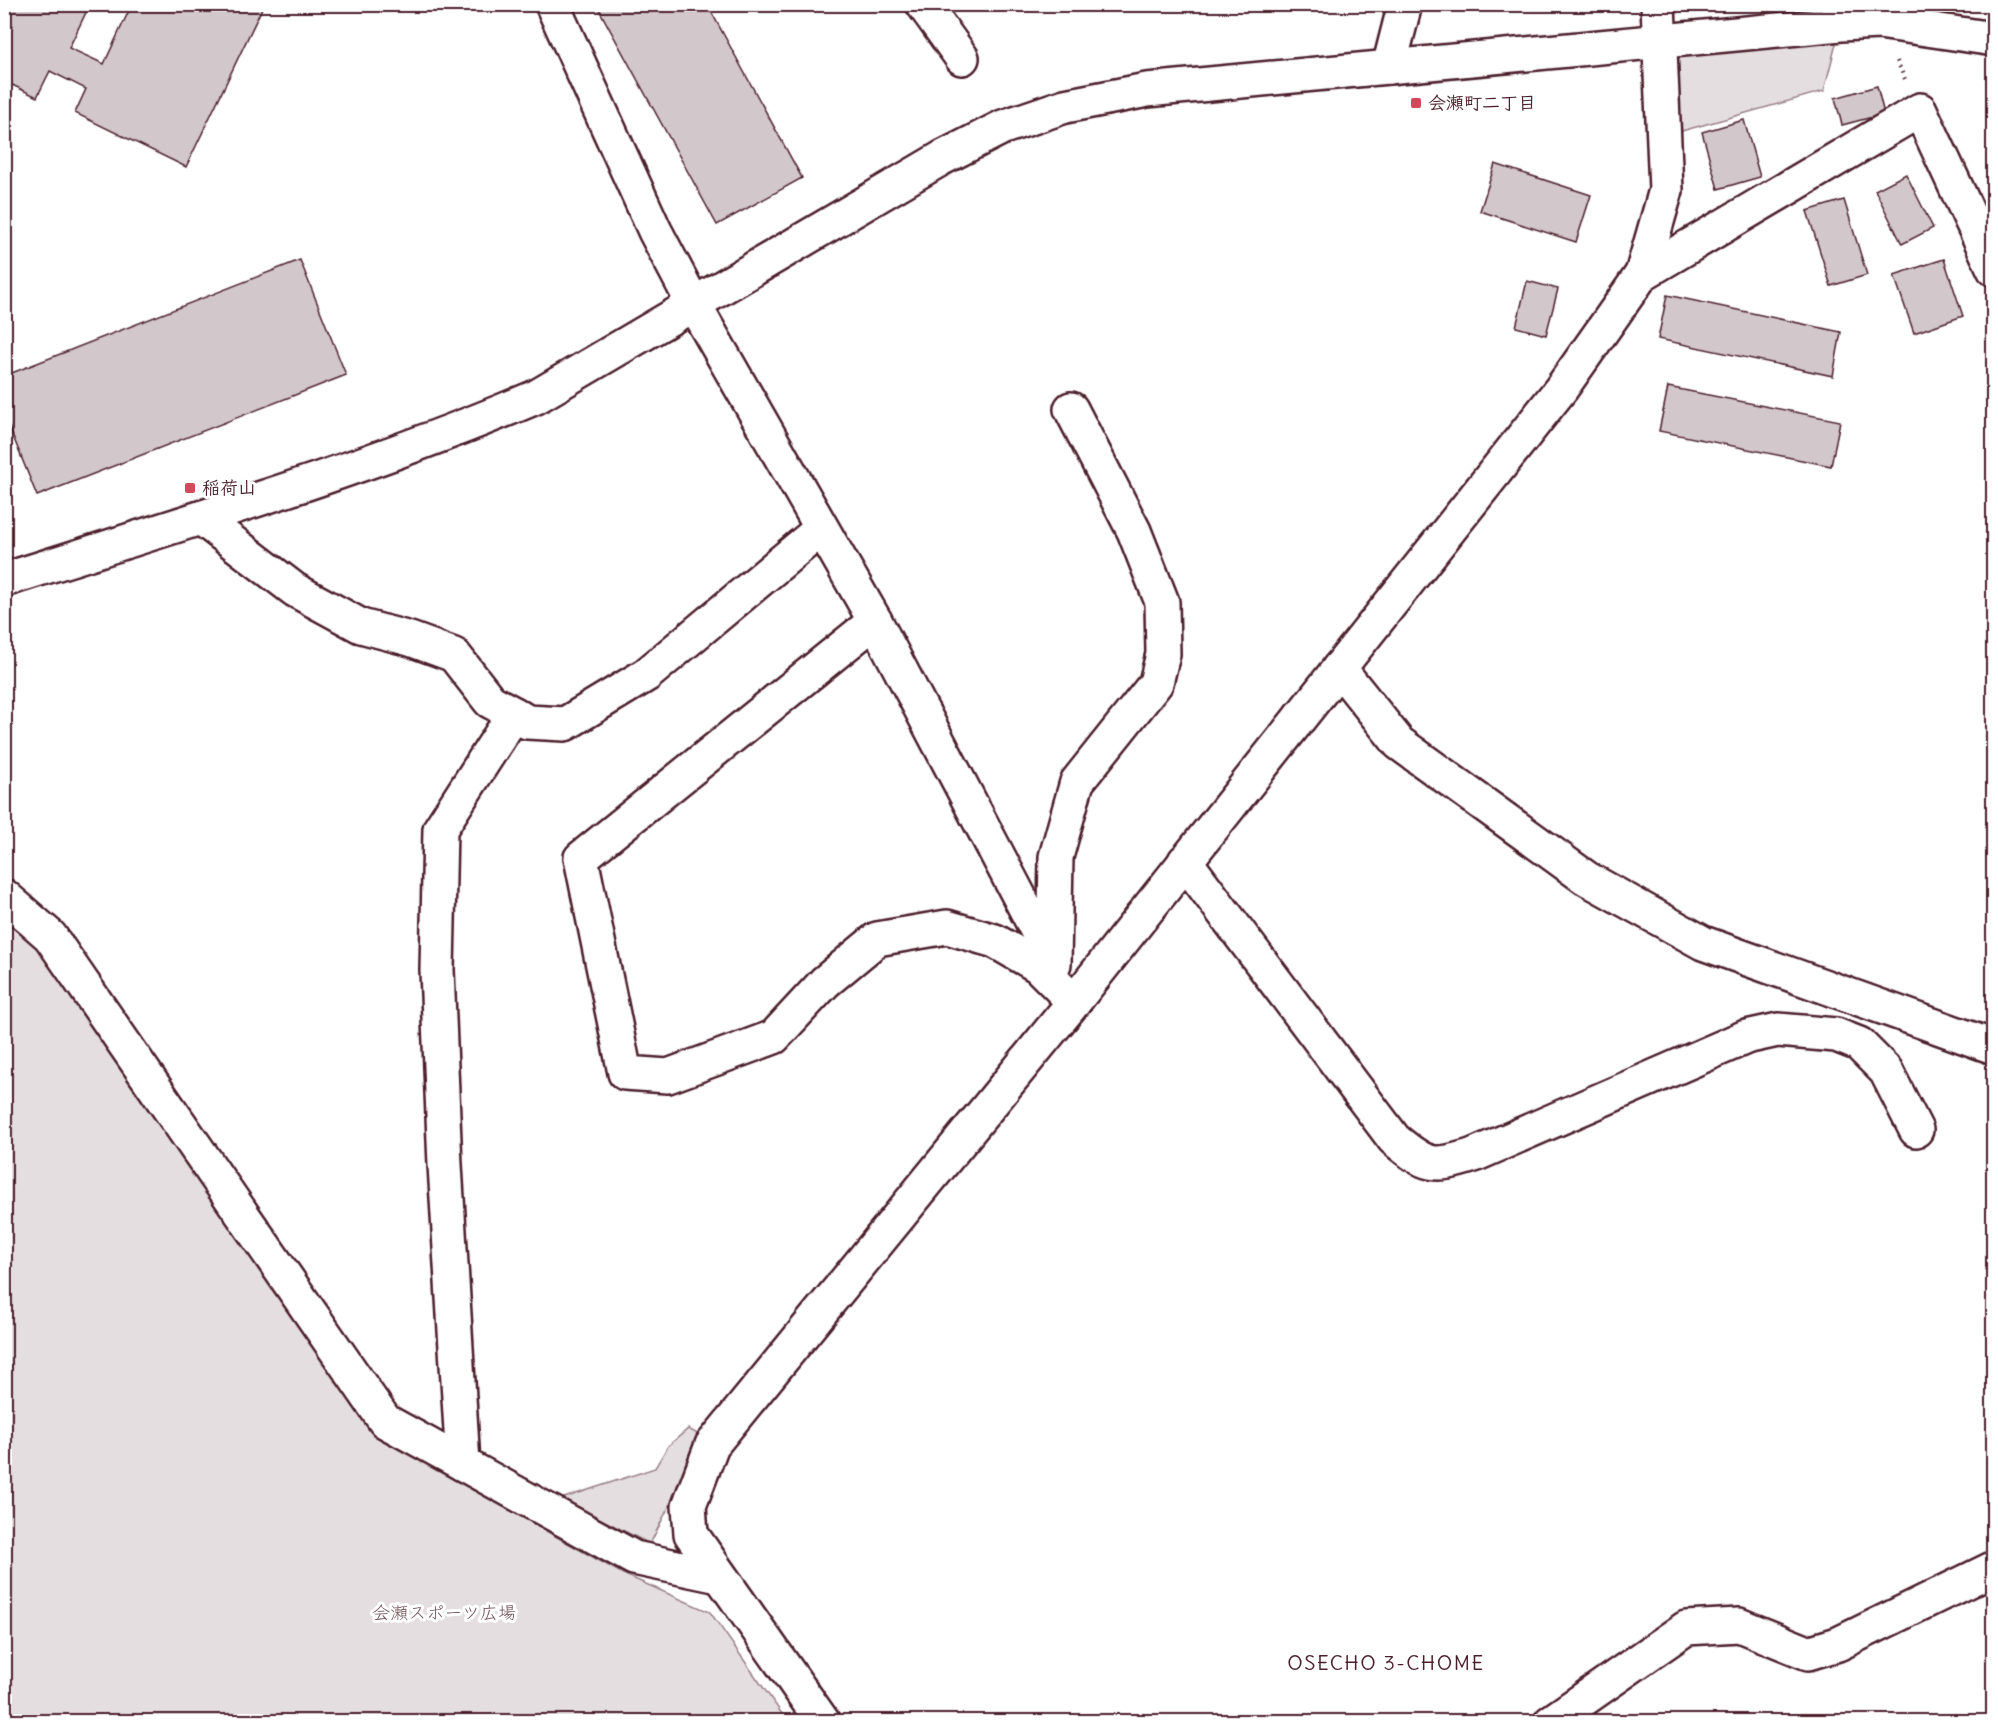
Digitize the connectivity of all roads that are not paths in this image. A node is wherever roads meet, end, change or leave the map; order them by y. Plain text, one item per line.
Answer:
1 (552, 4) edge
2 (923, 4) edge
3 (1405, 4) edge
4 (1658, 4) edge
5 (1876, 13) edge
6 (1994, 39) edge
7 (1660, 43) junction
8 (962, 58) dead end
9 (1389, 67) junction
10 (1994, 269) edge
11 (1642, 274) junction
12 (694, 305) junction
13 (1071, 409) dead end
14 (201, 518) junction
15 (821, 528) junction
16 (4, 580) edge
17 (875, 621) junction
18 (1339, 668) junction
19 (514, 714) junction
20 (1185, 861) junction
21 (4, 896) edge
22 (1054, 964) junction
23 (1074, 1002) junction
24 (1994, 1047) edge
25 (1916, 1130) dead end
26 (463, 1464) junction
27 (1994, 1568) edge
28 (719, 1576) junction
29 (823, 1722) edge
30 (1551, 1722) edge

1 - 12 street
2 - 8 street
3 - 9 street
4 - 7 street
5 - 6 street
5 - 7 street
7 - 9 street
7 - 11 street
9 - 12 street
10 - 11 street
11 - 18 street
12 - 14 street
12 - 15 street
13 - 22 street
14 - 16 street
14 - 19 street
15 - 17 street
15 - 19 street
17 - 22 street
17 - 23 street
18 - 20 street
18 - 24 street
19 - 26 street
20 - 23 street
20 - 25 street
21 - 26 street
22 - 23 street
23 - 28 street
26 - 28 street
27 - 30 street
28 - 29 street

